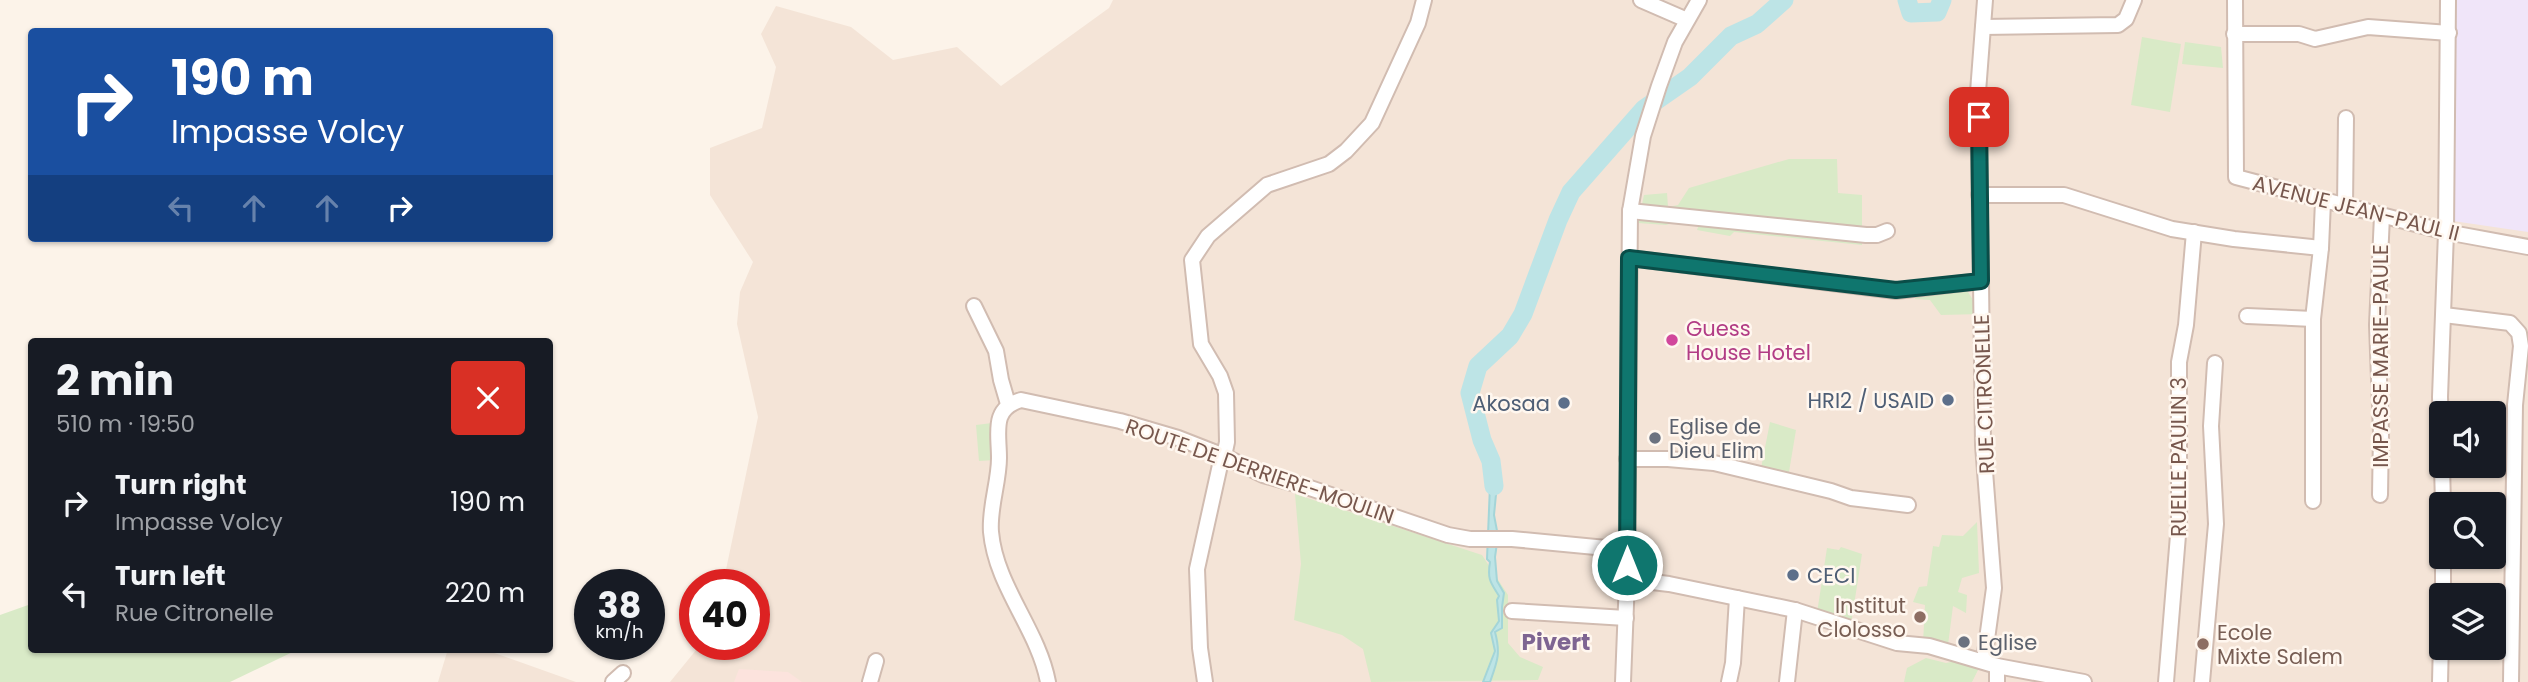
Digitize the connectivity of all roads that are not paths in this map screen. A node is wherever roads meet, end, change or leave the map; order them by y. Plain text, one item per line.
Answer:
1 (1424, 0) edge
2 (1641, 0) edge
3 (1699, 0) edge
4 (1984, 0) edge
5 (2134, 0) edge
6 (2235, 0) edge
7 (2448, 0) edge
8 (1688, 20) junction
9 (1983, 26) junction
10 (2449, 33) junction
11 (2234, 34) junction
12 (2346, 118) dead end
13 (1979, 195) junction
14 (2323, 201) junction
15 (2345, 206) junction
16 (1630, 211) junction
17 (2382, 216) junction
18 (1887, 231) dead end
19 (2194, 232) junction
20 (2446, 232) junction
21 (2528, 247) edge
22 (2321, 248) junction
23 (1629, 258) junction
24 (1981, 281) junction
25 (974, 306) dead end
26 (2247, 316) dead end
27 (2444, 316) junction
28 (2313, 319) junction
29 (2215, 363) dead end
30 (2442, 401) edge
31 (1008, 404) junction
32 (1223, 456) junction
33 (1627, 458) junction
34 (2380, 495) dead end
35 (2313, 501) dead end
36 (1908, 505) dead end
37 (1627, 550) junction
38 (1627, 579) junction
39 (1737, 598) junction
40 (1795, 610) junction
41 (1513, 611) dead end
42 (1626, 618) junction
43 (2441, 660) edge
44 (876, 662) dead end
45 (1991, 664) junction
46 (2031, 677) edge
47 (870, 682) edge
48 (1048, 682) edge
49 (1205, 682) edge
50 (1623, 682) edge
51 (1729, 682) edge
52 (1787, 682) edge
53 (1997, 682) edge
54 (2084, 682) edge
55 (2166, 682) edge
56 (2202, 682) edge
57 (2440, 682) edge
58 (2511, 682) edge

1 - 32 street
2 - 8 street
3 - 8 street
4 - 9 street, RUE CITRONELLE
5 - 9 street
6 - 11 street, AVENUE JEAN-PAUL II
7 - 10 street
8 - 16 street
9 - 13 street, RUE CITRONELLE
10 - 11 street
10 - 20 street
11 - 14 street, AVENUE JEAN-PAUL II
12 - 15 street
13 - 19 street
13 - 24 street, RUE CITRONELLE
14 - 15 street, AVENUE JEAN-PAUL II
14 - 22 street
15 - 17 street, AVENUE JEAN-PAUL II
16 - 18 street
16 - 23 street
17 - 20 street, AVENUE JEAN-PAUL II
17 - 34 street, IMPASSE MARIE-PAULE
19 - 22 street
19 - 55 street, RUELLE PAULIN 3
20 - 21 street, AVENUE JEAN-PAUL II
20 - 27 street
22 - 28 street
23 - 24 street
23 - 33 street
24 - 45 street, RUE CITRONELLE
25 - 31 street
26 - 28 street
27 - 30 street
27 - 58 street
28 - 35 street
29 - 56 street
31 - 32 street, ROUTE DE DERRIERE-MOULIN
31 - 48 street
32 - 37 street, ROUTE DE DERRIERE-MOULIN
32 - 49 street
33 - 36 street
33 - 37 street
37 - 38 street
38 - 39 street
38 - 42 street
39 - 40 street
39 - 51 street
40 - 45 street
40 - 52 street
41 - 42 street
42 - 50 street
43 - 57 street
44 - 47 street
45 - 46 street
45 - 53 street, RUE CITRONELLE
46 - 54 street

